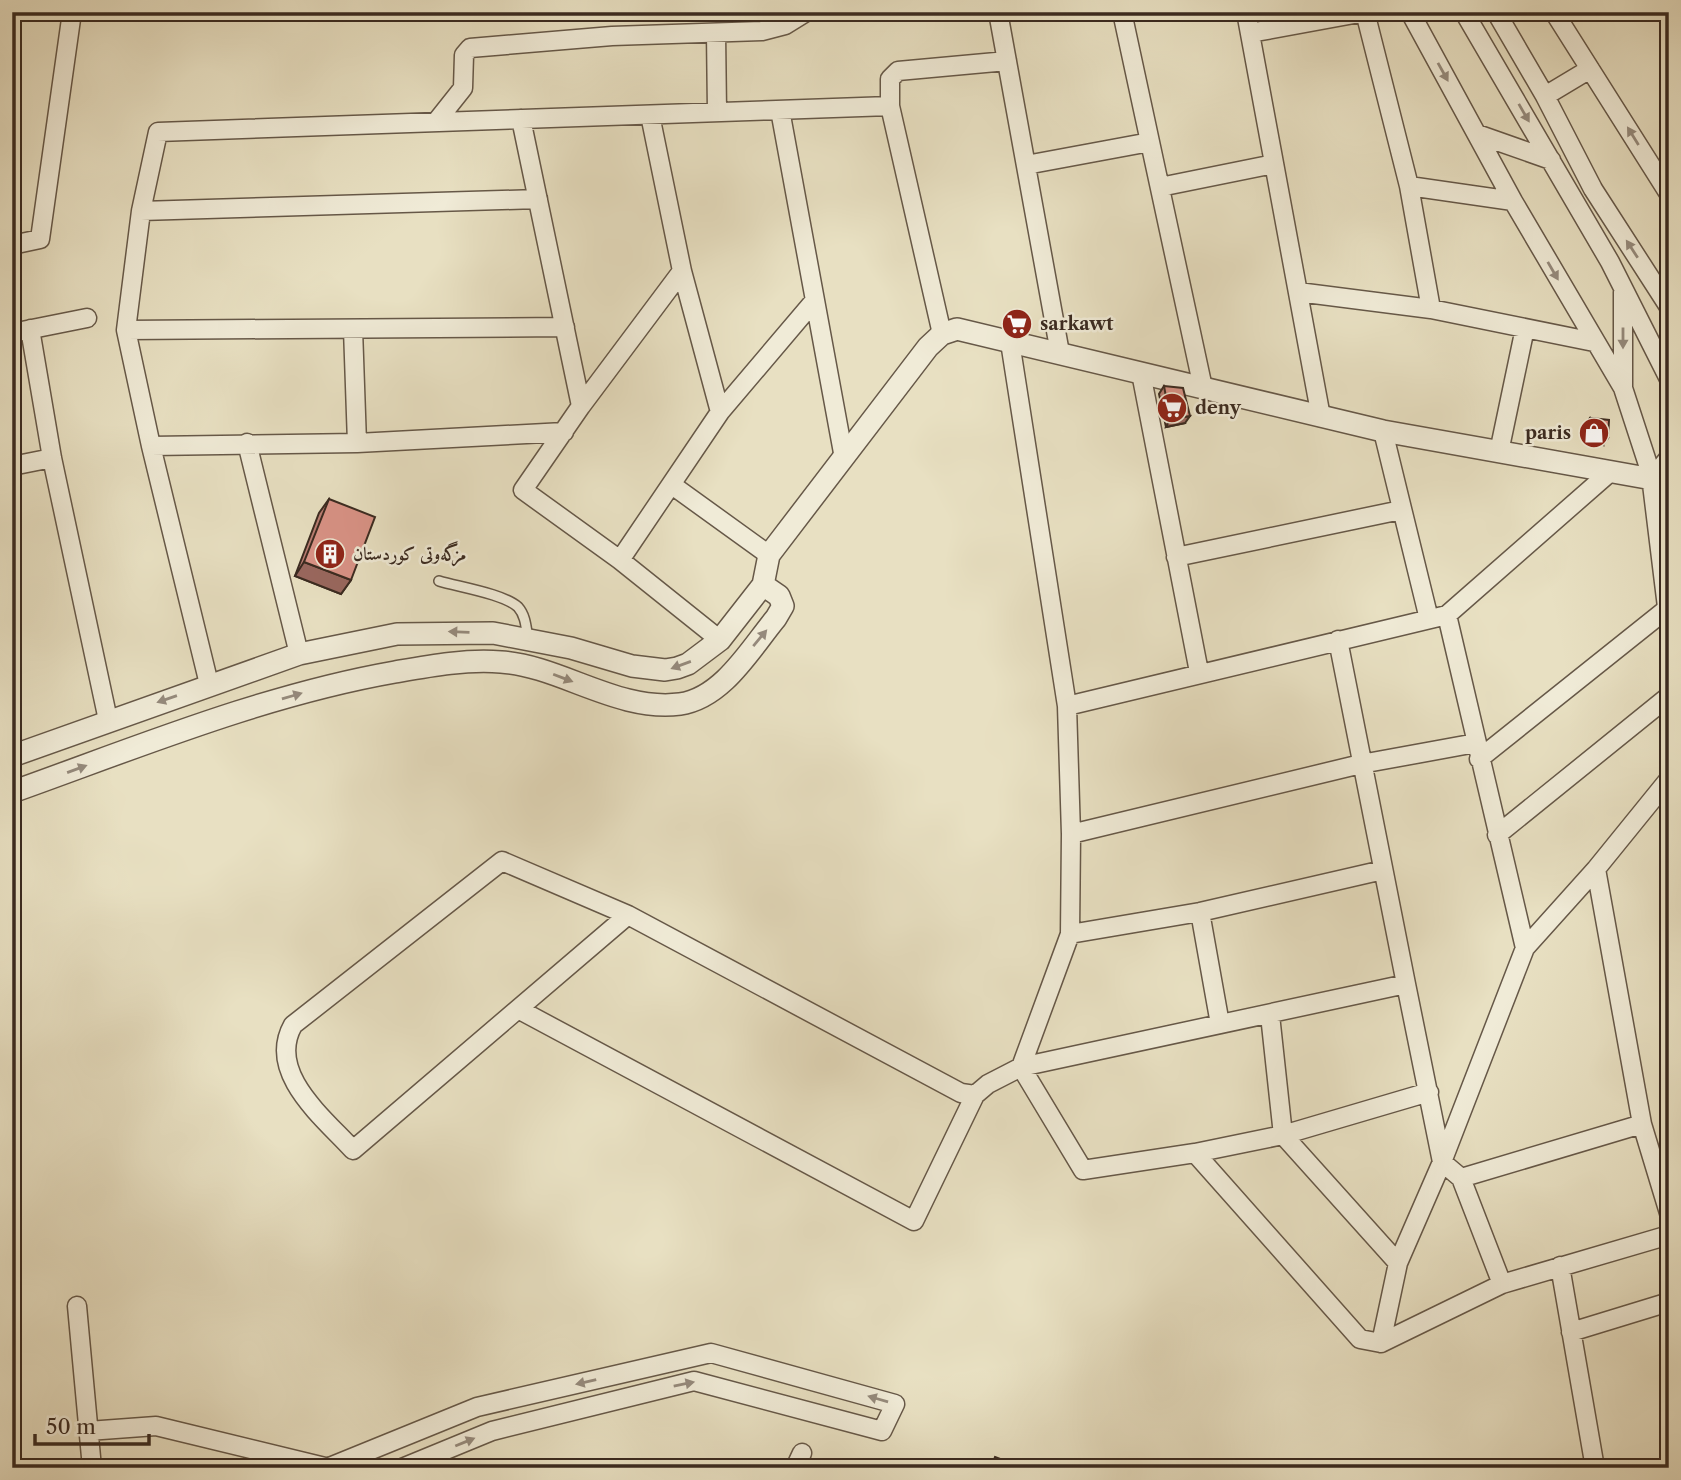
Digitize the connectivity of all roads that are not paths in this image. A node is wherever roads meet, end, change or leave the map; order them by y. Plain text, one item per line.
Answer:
1 (72, 12) edge
2 (806, 12) edge
3 (998, 12) edge
4 (1122, 12) edge
5 (1246, 12) edge
6 (1365, 12) edge
7 (1410, 12) edge
8 (1464, 12) edge
9 (1496, 12) edge
10 (1554, 12) edge
11 (716, 33) junction
12 (1250, 33) junction
13 (1007, 61) junction
14 (1590, 69) junction
15 (1545, 96) junction
16 (890, 106) junction
17 (780, 110) junction
18 (717, 112) junction
19 (650, 115) junction
20 (521, 119) junction
21 (436, 122) junction
22 (1477, 134) junction
23 (1150, 142) junction
24 (1551, 160) junction
25 (1026, 164) junction
26 (1274, 164) junction
27 (1409, 186) junction
28 (1160, 187) junction
29 (1669, 194) edge
30 (538, 199) junction
31 (1513, 201) junction
32 (141, 211) junction
33 (12, 245) edge
34 (682, 271) junction
35 (1623, 288) junction
36 (1298, 292) junction
37 (815, 300) junction
38 (1669, 307) edge
39 (1432, 309) junction
40 (87, 318) dead end
41 (565, 327) junction
42 (354, 328) junction
43 (1525, 328) junction
44 (126, 330) junction
45 (21, 331) edge
46 (942, 334) junction
47 (1010, 342) junction
48 (1594, 342) junction
49 (1060, 353) junction
50 (1141, 373) junction
51 (1669, 379) edge
52 (1203, 388) junction
53 (1623, 388) junction
54 (581, 406) junction
55 (720, 412) junction
56 (1321, 417) junction
57 (1383, 431) junction
58 (564, 432) junction
59 (247, 443) junction
60 (358, 443) junction
61 (150, 446) junction
62 (1499, 452) junction
63 (52, 458) junction
64 (844, 458) junction
65 (1669, 460) edge
66 (12, 466) edge
67 (1609, 473) junction
68 (1661, 481) edge
69 (673, 485) junction
70 (1401, 510) junction
71 (769, 555) junction
72 (1177, 556) junction
73 (620, 560) junction
74 (439, 581) dead end
75 (763, 585) junction
76 (1668, 610) edge
77 (1447, 615) junction
78 (1429, 619) junction
79 (528, 639) junction
80 (720, 640) junction
81 (1338, 640) junction
82 (299, 654) junction
83 (524, 667) junction
84 (1199, 672) junction
85 (209, 684) junction
86 (1669, 696) edge
87 (1067, 706) junction
88 (108, 720) junction
89 (1478, 751) junction
90 (12, 756) edge
91 (1361, 764) junction
92 (1669, 779) edge
93 (12, 792) edge
94 (1070, 834) junction
95 (1497, 835) junction
96 (1596, 869) junction
97 (1383, 870) junction
98 (1200, 912) junction
99 (628, 915) junction
100 (1070, 934) junction
101 (1525, 948) junction
102 (1406, 984) junction
103 (518, 1009) junction
104 (1270, 1015) junction
105 (1220, 1024) junction
106 (1021, 1067) junction
107 (1429, 1092) junction
108 (975, 1095) junction
109 (1642, 1124) junction
110 (1283, 1135) junction
111 (1195, 1153) junction
112 (1442, 1162) junction
113 (1461, 1178) junction
114 (1669, 1213) edge
115 (1669, 1235) edge
116 (1398, 1263) junction
117 (1560, 1266) junction
118 (1502, 1284) junction
119 (1669, 1302) edge
120 (77, 1306) dead end
121 (1571, 1332) junction
122 (1381, 1343) junction
123 (88, 1431) junction
124 (329, 1467) edge
125 (92, 1468) edge
126 (402, 1468) edge
127 (1595, 1468) edge

1 - 33 street
2 - 11 street
3 - 13 street
4 - 23 street
5 - 12 street
6 - 12 street
6 - 27 street
7 -> 22 street
8 -> 24 street
9 - 15 street
10 - 14 street
11 - 18 street
11 - 21 street
12 - 26 street
13 - 16 street
13 - 25 street
14 - 15 street
29 -> 14 street
38 -> 15 street
16 - 17 street
16 - 46 street
17 - 18 street
17 - 37 street
18 - 19 street
19 - 20 street
19 - 34 street
20 - 21 street
20 - 30 street
21 - 32 street
22 - 24 street
22 - 31 street
23 - 25 street
23 - 28 street
24 - 35 street
25 - 49 street
26 - 28 street
26 - 36 street
27 - 31 street
27 - 39 street
28 - 52 street
30 - 32 street
30 - 41 street
31 -> 48 street
32 - 44 street
34 - 54 street
34 - 55 street
35 - 51 street
35 -> 53 street
36 - 39 street
36 - 56 street
37 - 55 street
37 - 64 street
39 - 43 street
40 - 45 street
41 - 42 street
41 - 54 street
42 - 44 street
42 - 60 street
43 - 48 street
43 - 62 street
44 - 61 street
45 - 63 street
46 - 47 street
46 - 64 street
47 - 49 street
47 - 87 street
48 - 53 street
49 - 50 street
50 - 52 street
50 - 72 street
52 - 56 street
53 - 68 street
54 - 58 street
55 - 69 street
56 - 57 street
57 - 62 street
57 - 70 street
58 - 60 street
58 - 73 street
59 - 60 street
59 - 61 street
59 - 82 street
61 - 85 street
62 - 67 street
63 - 66 street
63 - 88 street
64 - 71 street
65 - 68 street
67 - 68 street
67 - 77 street
68 - 76 street
69 - 71 street
69 - 73 street
70 - 72 street
70 - 78 street
71 - 75 street
72 - 84 street
73 - 80 street
74 - 79 lane
75 - 80 street
83 -> 75 street
76 - 89 street
77 - 78 street
77 - 89 street
78 - 81 street
80 -> 79 street
79 -> 82 street
79 - 83 street
81 - 84 street
81 - 91 street
82 - 85 street
93 -> 83 street
84 - 87 street
85 -> 88 street
86 - 95 street
87 - 94 street
88 - 90 street
89 - 91 street
89 - 95 street
91 - 94 street
91 - 97 street
92 - 96 street
94 - 100 street
95 - 101 street
96 - 101 street
96 - 109 street
97 - 98 street
97 - 102 street
98 - 100 street
98 - 105 street
99 - 103 street
99 - 103 street
99 - 108 street
100 - 106 street
101 - 112 street
102 - 104 street
102 - 107 street
103 - 108 street
104 - 105 street
104 - 110 street
105 - 106 street
106 - 108 street
106 - 111 street
107 - 110 street
107 - 112 street
109 - 113 street
109 - 114 street
110 - 111 street
110 - 116 street
111 - 122 street
112 - 113 street
112 - 116 street
113 - 118 street
115 - 117 street
116 - 122 street
117 - 118 street
117 - 121 street
118 - 122 street
119 - 121 street
120 - 123 street
121 - 127 street
123 - 124 street
123 - 125 street
126 -> 124 street

